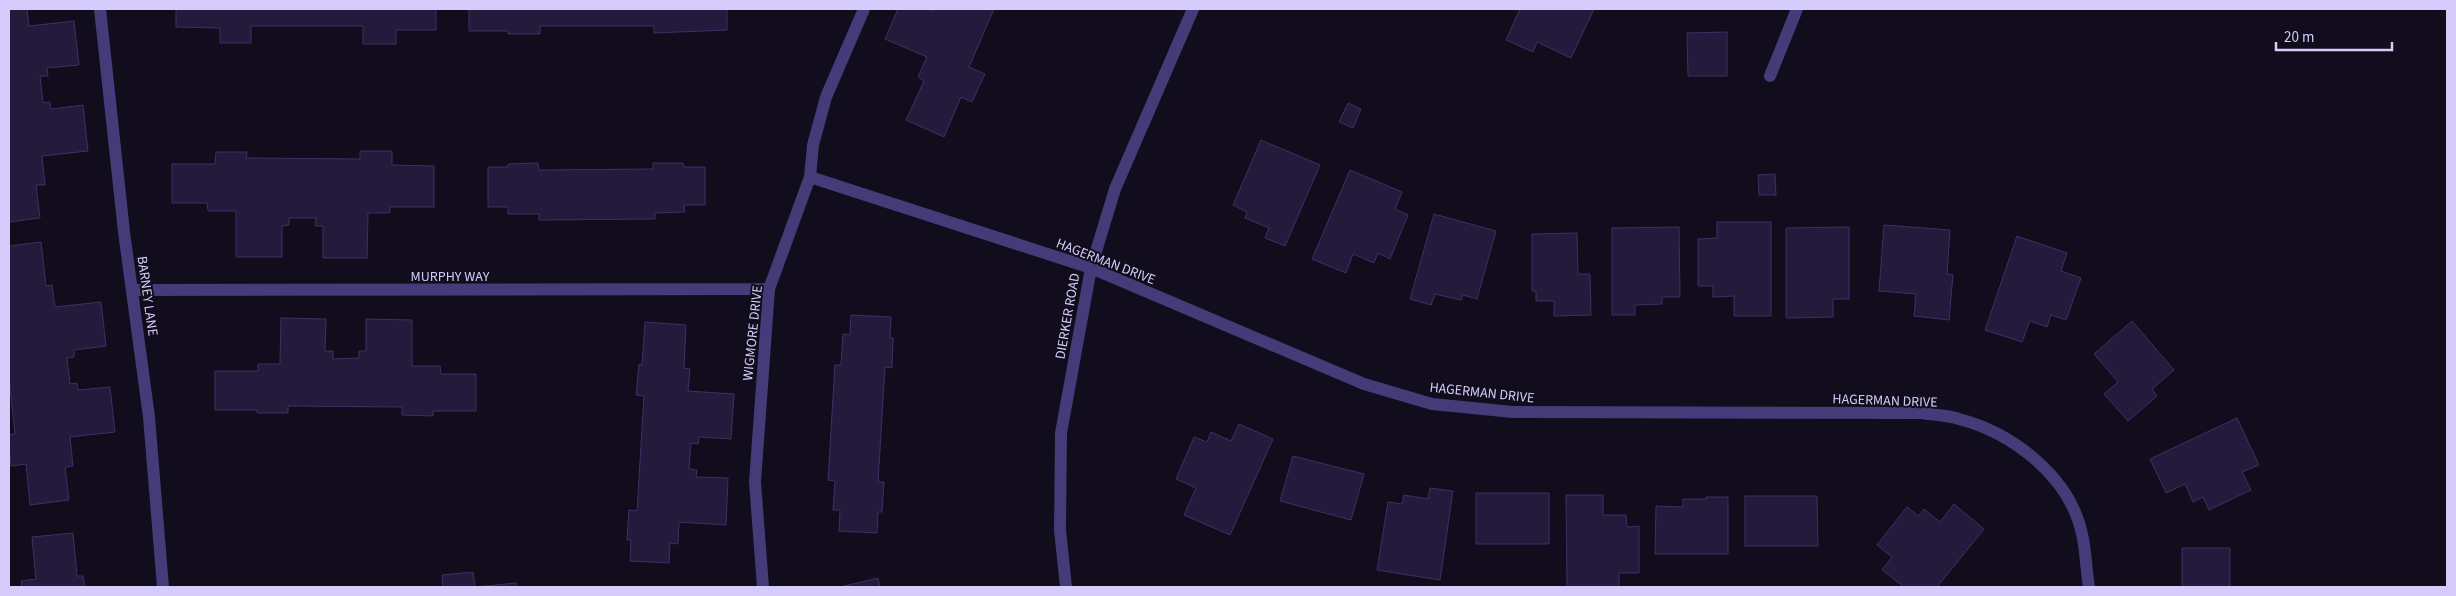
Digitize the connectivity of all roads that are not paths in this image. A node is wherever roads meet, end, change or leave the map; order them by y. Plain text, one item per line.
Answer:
1 (100, 9) edge
2 (864, 9) edge
3 (1194, 9) edge
4 (1797, 9) edge
5 (1770, 76) dead end
6 (810, 177) junction
7 (1091, 268) junction
8 (769, 289) junction
9 (132, 290) junction
10 (163, 587) edge
11 (763, 587) edge
12 (1066, 587) edge
13 (2088, 587) edge

1 - 9 street, BARNEY LANE
2 - 6 street, WIGMORE DRIVE
3 - 7 street, DIERKER ROAD
4 - 5 street
6 - 7 street, HAGERMAN DRIVE
6 - 8 street, WIGMORE DRIVE
7 - 12 street, DIERKER ROAD
7 - 13 street, HAGERMAN DRIVE
8 - 9 street, MURPHY WAY
8 - 11 street, WIGMORE DRIVE
9 - 10 street, BARNEY LANE

